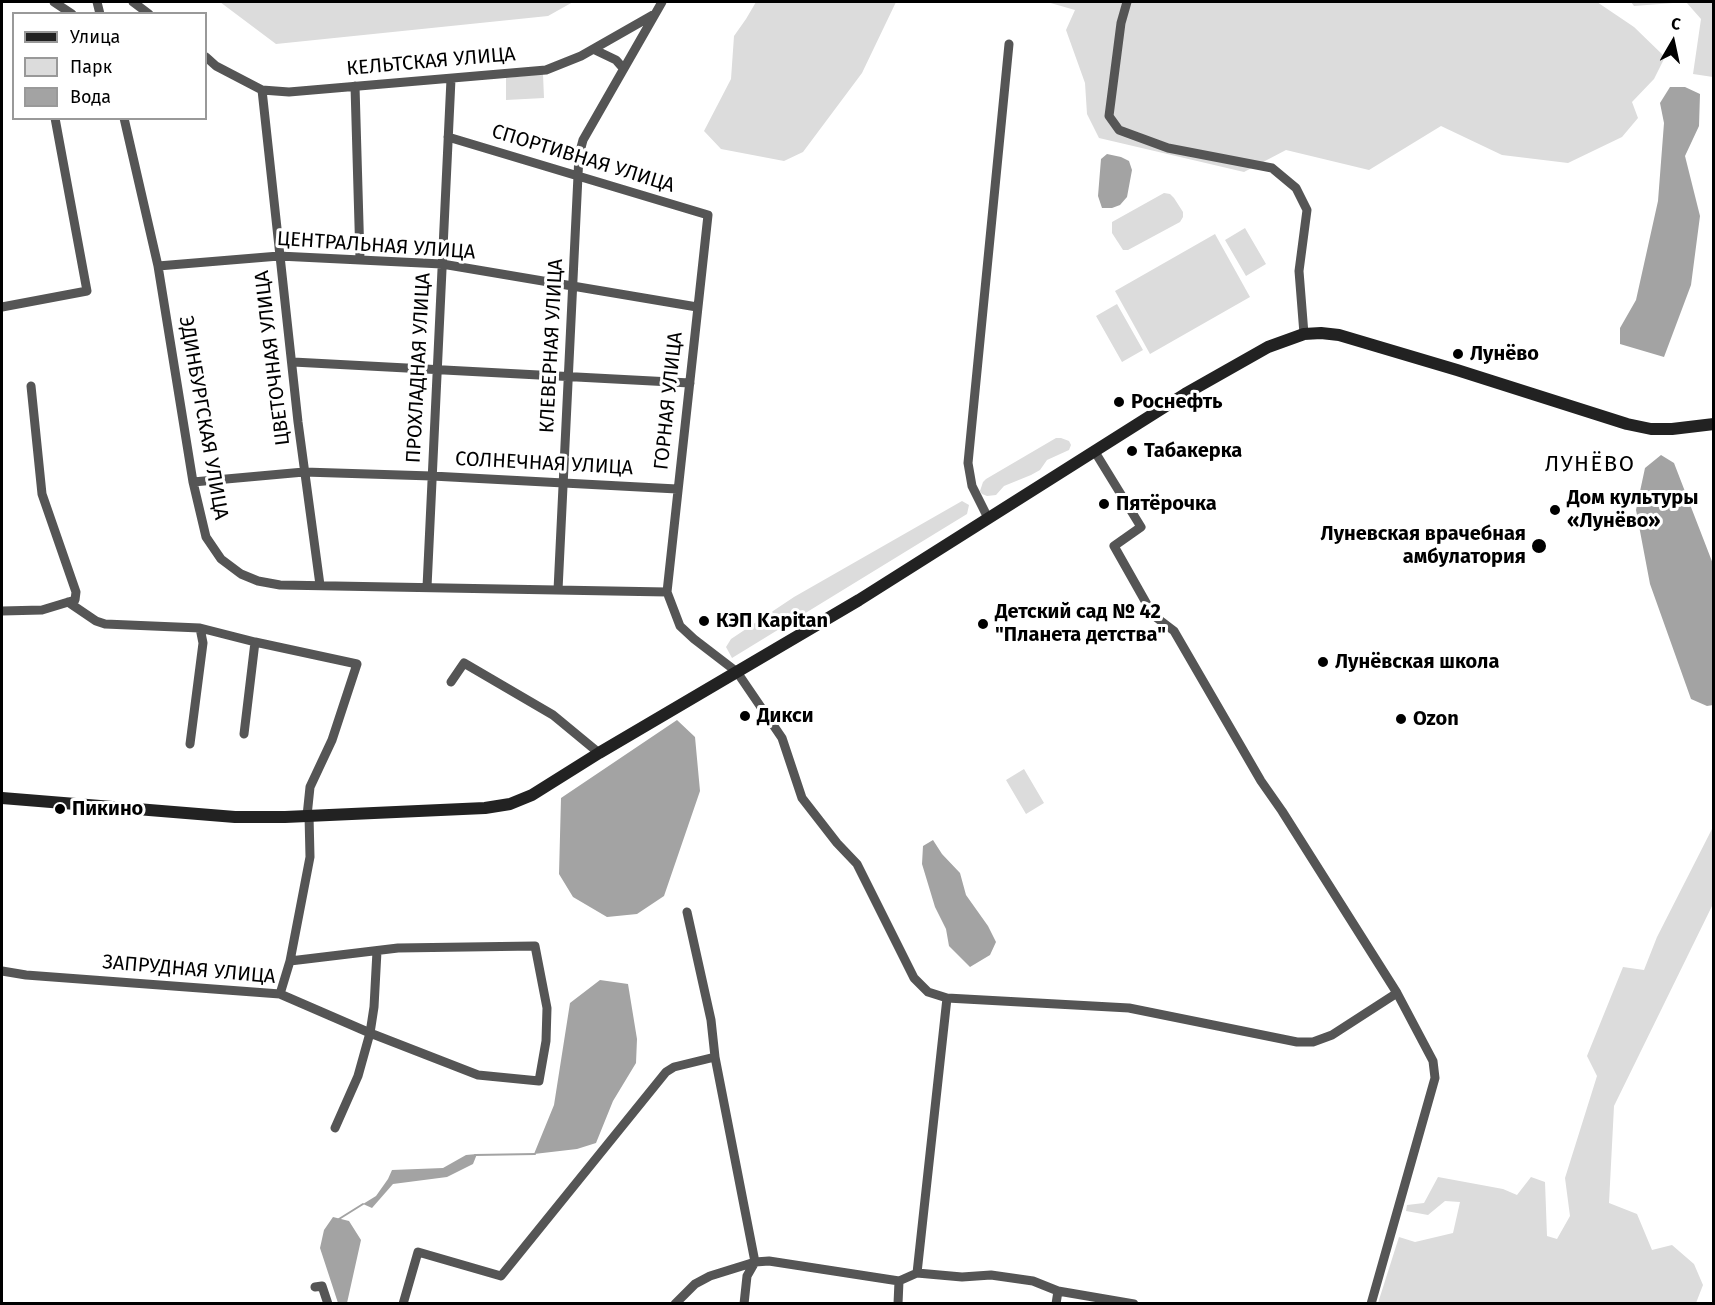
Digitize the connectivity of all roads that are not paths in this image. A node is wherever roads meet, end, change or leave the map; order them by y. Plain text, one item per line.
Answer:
1 (54, 2) edge
2 (133, 2) edge
3 (662, 2) edge
4 (1127, 2) edge
5 (69, 12) edge
6 (146, 12) edge
7 (655, 14) junction
8 (1010, 45) dead end
9 (593, 49) junction
10 (207, 58) edge
11 (624, 68) junction
12 (451, 79) junction
13 (355, 86) junction
14 (262, 90) junction
15 (55, 120) edge
16 (124, 120) edge
17 (448, 137) junction
18 (578, 176) junction
19 (708, 215) joint
20 (279, 256) junction
21 (360, 259) junction
22 (442, 264) junction
23 (158, 266) junction
24 (572, 286) junction
25 (2, 307) edge
26 (697, 307) junction
27 (1304, 334) junction
28 (293, 362) junction
29 (437, 370) junction
30 (569, 376) junction
31 (690, 383) junction
32 (31, 386) dead end
33 (1713, 424) edge
34 (1095, 452) junction
35 (304, 472) junction
36 (432, 476) junction
37 (193, 482) junction
38 (563, 482) junction
39 (677, 489) junction
40 (988, 519) junction
41 (320, 585) junction
42 (427, 587) junction
43 (558, 590) junction
44 (667, 592) junction
45 (68, 602) junction
46 (2, 609) edge
47 (200, 628) junction
48 (255, 642) junction
49 (737, 672) junction
50 (451, 682) dead end
51 (244, 734) dead end
52 (190, 744) dead end
53 (599, 753) junction
54 (2, 798) edge
55 (308, 816) junction
56 (687, 912) dead end
57 (377, 951) junction
58 (290, 961) junction
59 (2, 970) edge
60 (1397, 993) junction
61 (280, 994) junction
62 (947, 998) junction
63 (370, 1033) junction
64 (716, 1057) junction
65 (335, 1128) dead end
66 (755, 1262) junction
67 (917, 1273) junction
68 (899, 1281) junction
69 (315, 1287) dead end
70 (1058, 1291) junction
71 (328, 1304) edge
72 (403, 1304) edge
73 (675, 1304) edge
74 (744, 1304) edge
75 (898, 1304) edge
76 (1056, 1304) edge
77 (1134, 1304) edge
78 (1371, 1304) edge

1 - 5 street
2 - 6 street
3 - 7 street, КЛЕВЕРНАЯ УЛИЦА
4 - 27 street
7 - 9 street, КЕЛЬТСКАЯ УЛИЦА
7 - 11 street, КЛЕВЕРНАЯ УЛИЦА
8 - 40 street
9 - 11 street
9 - 12 street, КЕЛЬТСКАЯ УЛИЦА
10 - 14 street, КЕЛЬТСКАЯ УЛИЦА
11 - 18 street, КЛЕВЕРНАЯ УЛИЦА
12 - 13 street, КЕЛЬТСКАЯ УЛИЦА
12 - 17 street, ПРОХЛАДНАЯ УЛИЦА
13 - 14 street, КЕЛЬТСКАЯ УЛИЦА
13 - 21 street
14 - 20 street, ЦВЕТОЧНАЯ УЛИЦА
15 - 25 street
16 - 23 street, ЭДИНБУРГСКАЯ УЛИЦА
17 - 18 street, СПОРТИВНАЯ УЛИЦА
17 - 22 street, ПРОХЛАДНАЯ УЛИЦА
18 - 19 street, СПОРТИВНАЯ УЛИЦА
18 - 24 street, КЛЕВЕРНАЯ УЛИЦА
19 - 26 street, ГОРНАЯ УЛИЦА
20 - 21 street, ЦЕНТРАЛЬНАЯ УЛИЦА
20 - 23 street, ЦЕНТРАЛЬНАЯ УЛИЦА
20 - 28 street, ЦВЕТОЧНАЯ УЛИЦА
21 - 22 street, ЦЕНТРАЛЬНАЯ УЛИЦА
22 - 24 street, ЦЕНТРАЛЬНАЯ УЛИЦА
22 - 29 street, ПРОХЛАДНАЯ УЛИЦА
23 - 37 street, ЭДИНБУРГСКАЯ УЛИЦА
24 - 26 street, ЦЕНТРАЛЬНАЯ УЛИЦА
24 - 30 street, КЛЕВЕРНАЯ УЛИЦА
26 - 31 street, ГОРНАЯ УЛИЦА
27 - 33 street
27 - 34 street
28 - 29 street
28 - 35 street, ЦВЕТОЧНАЯ УЛИЦА
29 - 30 street
29 - 36 street, ПРОХЛАДНАЯ УЛИЦА
30 - 31 street
30 - 38 street, КЛЕВЕРНАЯ УЛИЦА
31 - 39 street, ГОРНАЯ УЛИЦА
32 - 45 street
34 - 40 street
34 - 60 street
35 - 36 street, СОЛНЕЧНАЯ УЛИЦА
35 - 37 street, СОЛНЕЧНАЯ УЛИЦА
35 - 41 street, ЦВЕТОЧНАЯ УЛИЦА
36 - 38 street, СОЛНЕЧНАЯ УЛИЦА
36 - 42 street, ПРОХЛАДНАЯ УЛИЦА
37 - 41 street, ЭДИНБУРГСКАЯ УЛИЦА
38 - 39 street, СОЛНЕЧНАЯ УЛИЦА
38 - 43 street, КЛЕВЕРНАЯ УЛИЦА
39 - 44 street, ГОРНАЯ УЛИЦА
40 - 49 street
41 - 42 street, ЭДИНБУРГСКАЯ УЛИЦА
42 - 43 street, ЭДИНБУРГСКАЯ УЛИЦА
43 - 44 street, ЭДИНБУРГСКАЯ УЛИЦА
44 - 49 street
45 - 46 street
45 - 47 street
47 - 48 street
47 - 52 street
48 - 51 street
48 - 55 street
49 - 53 street
49 - 62 street
50 - 53 street
53 - 55 street
54 - 55 street
55 - 58 street
56 - 64 street
57 - 58 street
57 - 63 street
57 - 63 street, ЗАПРУДНАЯ УЛИЦА
58 - 61 street
59 - 61 street, ЗАПРУДНАЯ УЛИЦА
60 - 62 street
60 - 78 street
61 - 63 street, ЗАПРУДНАЯ УЛИЦА
62 - 67 street
63 - 65 street
64 - 66 street
64 - 72 street
66 - 68 street
66 - 73 street
66 - 74 street
67 - 68 street
67 - 70 street
68 - 75 street
69 - 71 street
70 - 76 street
70 - 77 street

